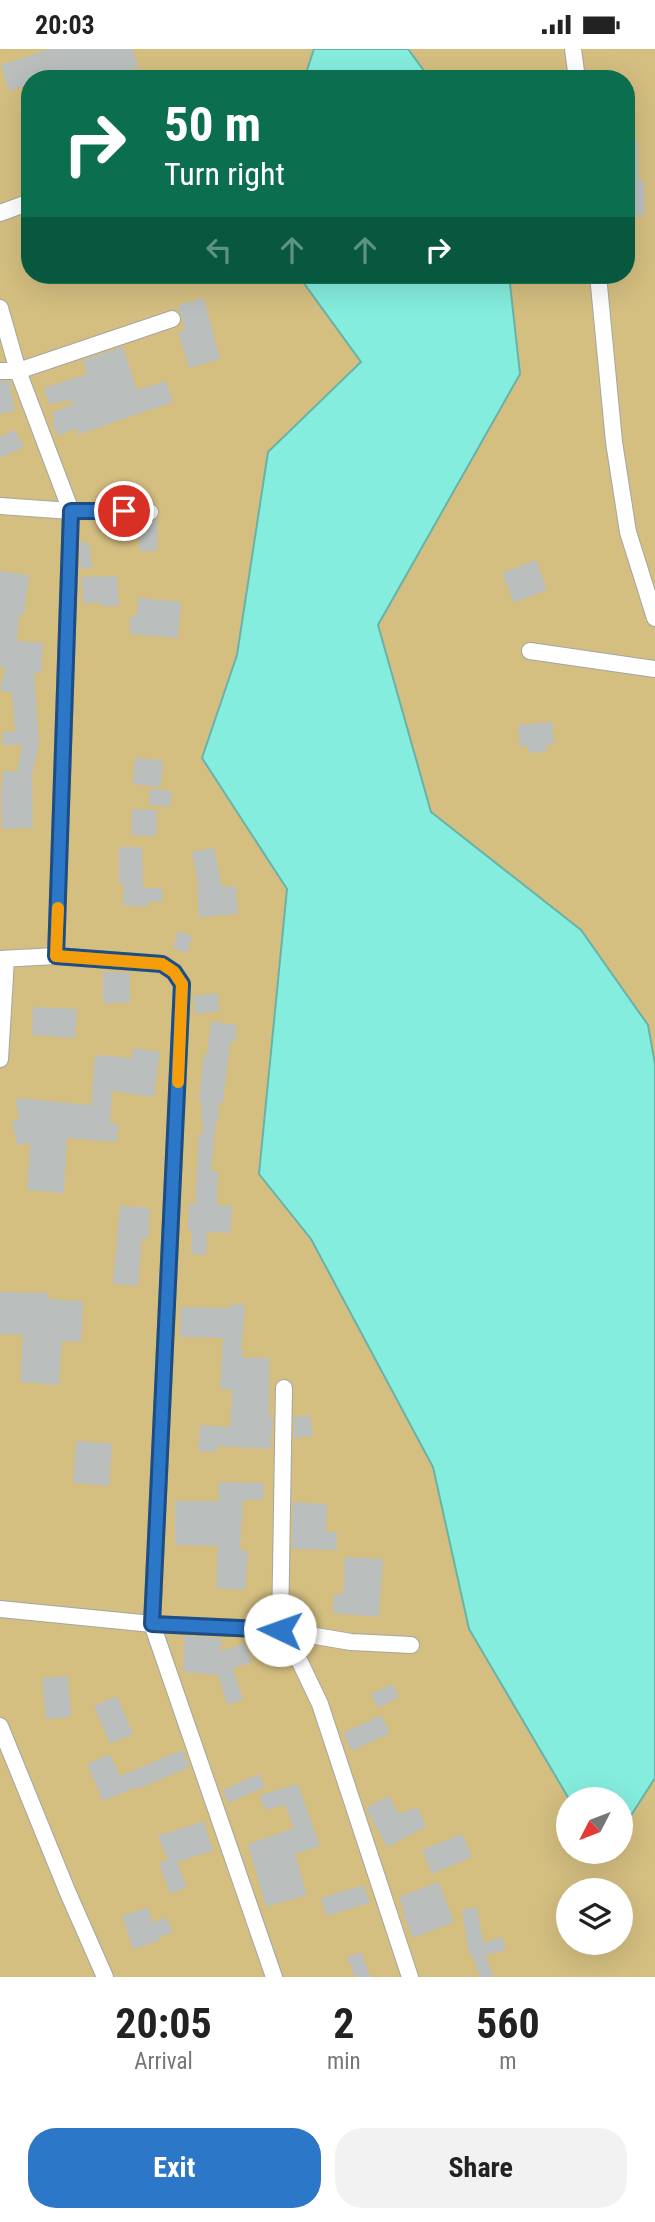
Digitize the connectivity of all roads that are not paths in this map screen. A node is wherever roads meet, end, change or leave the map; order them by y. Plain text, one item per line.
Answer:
1 (573, 49) edge
2 (576, 70) edge
3 (21, 205) edge
4 (0, 213) edge
5 (599, 284) edge
6 (0, 308) edge
7 (172, 319) dead end
8 (18, 370) junction
9 (0, 371) edge
10 (0, 506) edge
11 (71, 511) junction
12 (150, 512) dead end
13 (655, 618) edge
14 (530, 651) dead end
15 (655, 669) edge
16 (56, 956) junction
17 (3, 959) edge
18 (0, 1059) edge
19 (284, 1388) dead end
20 (0, 1609) edge
21 (152, 1624) junction
22 (280, 1630) junction
23 (411, 1644) dead end
24 (0, 1726) edge
25 (104, 1977) edge
26 (274, 1977) edge
27 (410, 1977) edge

1 - 2 street
3 - 4 street
5 - 13 street
6 - 8 street
7 - 8 street
8 - 9 street
8 - 11 street
10 - 11 street
11 - 12 street
11 - 16 street
14 - 15 street
16 - 17 street
16 - 21 street
17 - 18 street
19 - 22 street
20 - 21 street
21 - 22 street
21 - 26 street
22 - 23 street
22 - 27 street
24 - 25 street

